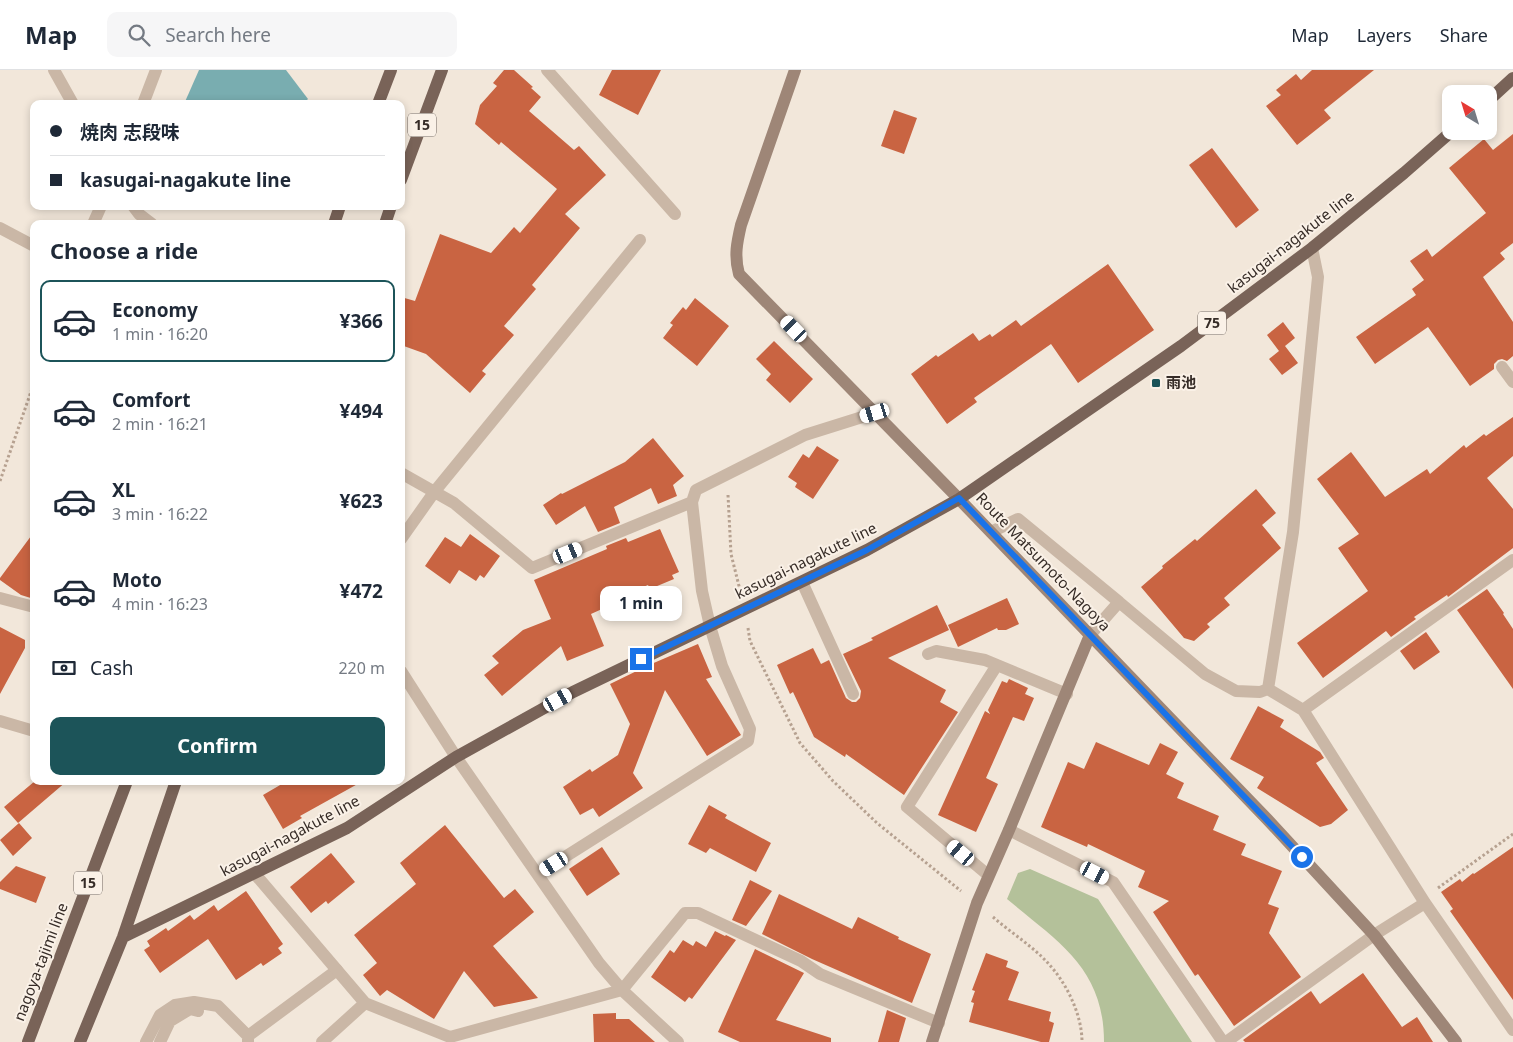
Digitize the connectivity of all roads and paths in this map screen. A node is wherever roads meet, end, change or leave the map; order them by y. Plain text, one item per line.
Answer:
1 (54, 70) edge
2 (156, 70) edge
3 (391, 70) edge
4 (442, 70) edge
5 (547, 70) edge
6 (795, 70) edge
7 (1513, 78) edge
8 (1498, 92) edge
9 (70, 100) edge
10 (145, 100) edge
11 (380, 100) edge
12 (1442, 140) edge
13 (405, 169) edge
14 (136, 210) edge
15 (675, 214) dead end
16 (146, 220) edge
17 (0, 228) edge
18 (640, 240) dead end
19 (30, 244) edge
20 (1312, 248) junction
21 (1502, 367) dead end
22 (1513, 382) edge
23 (30, 395) edge
24 (875, 413) junction
25 (727, 474) junction
26 (405, 475) edge
27 (0, 481) edge
28 (435, 491) junction
29 (959, 498) junction
30 (692, 502) junction
31 (991, 532) junction
32 (405, 533) edge
33 (1513, 560) edge
34 (802, 582) junction
35 (0, 598) edge
36 (1119, 602) junction
37 (30, 605) edge
38 (744, 610) junction
39 (710, 626) junction
40 (1090, 635) junction
41 (928, 654) dead end
42 (997, 665) junction
43 (405, 676) edge
44 (1268, 689) junction
45 (853, 694) dead end
46 (1067, 694) junction
47 (1303, 710) junction
48 (0, 721) edge
49 (30, 730) edge
50 (456, 757) junction
51 (125, 785) edge
52 (175, 785) edge
53 (1009, 830) junction
54 (1513, 834) edge
55 (255, 874) junction
56 (538, 874) junction
57 (988, 875) junction
58 (1424, 901) junction
59 (977, 903) junction
60 (1374, 935) junction
61 (123, 938) junction
62 (337, 970) junction
63 (622, 990) junction
64 (366, 1003) junction
65 (939, 1023) junction
66 (1513, 1030) edge
67 (448, 1039) edge
68 (245, 1040) edge
69 (28, 1042) edge
70 (80, 1042) edge
71 (146, 1042) edge
72 (160, 1042) edge
73 (322, 1042) edge
74 (678, 1042) edge
75 (932, 1042) edge
76 (1082, 1042) edge
77 (1225, 1042) edge
78 (1456, 1042) edge

1 - 9 street
2 - 10 street
3 - 11 main road
4 - 13 main road, 15
5 - 15 street
6 - 24 main road, Route Matsumoto-Nagoya
7 - 8 main road
12 - 20 main road, kasugai-nagakute line / 75
14 - 16 street
17 - 19 street
18 - 28 street
20 - 29 main road, kasugai-nagakute line / 75
20 - 44 street
21 - 22 street
23 - 27 path
24 - 25 street
24 - 29 main road, Route Matsumoto-Nagoya
25 - 30 street
25 - 38 path
26 - 28 street
28 - 30 street
28 - 32 street
29 - 31 main road, Route Matsumoto-Nagoya
29 - 34 main road, kasugai-nagakute line / 75
30 - 39 street
31 - 36 street
31 - 40 main road, Route Matsumoto-Nagoya
33 - 47 street
34 - 38 main road, kasugai-nagakute line / 75
34 - 45 street
35 - 37 street
36 - 40 street
36 - 44 street
38 - 39 main road, kasugai-nagakute line / 75
38 - 59 path
39 - 50 main road, kasugai-nagakute line / 75
39 - 56 street
40 - 46 main road
40 - 60 main road, Route Matsumoto-Nagoya
41 - 42 street
42 - 46 street
42 - 57 street
43 - 50 street
44 - 47 street
46 - 53 main road
47 - 58 street
48 - 49 street
50 - 55 main road, kasugai-nagakute line / 75
50 - 56 street
51 - 69 main road, nagoya-tajimi line / 15
52 - 61 main road
53 - 57 main road
53 - 77 street
54 - 58 path
55 - 61 main road, kasugai-nagakute line / 75
55 - 62 street
56 - 63 street
57 - 59 main road
58 - 60 street
58 - 66 street
59 - 65 main road
59 - 76 path
60 - 77 street
60 - 78 main road, Route Matsumoto-Nagoya
61 - 70 main road
62 - 64 street
62 - 68 street
63 - 65 street
63 - 67 street
63 - 74 street
64 - 67 street
64 - 73 street
65 - 75 main road
68 - 71 street
68 - 72 street

